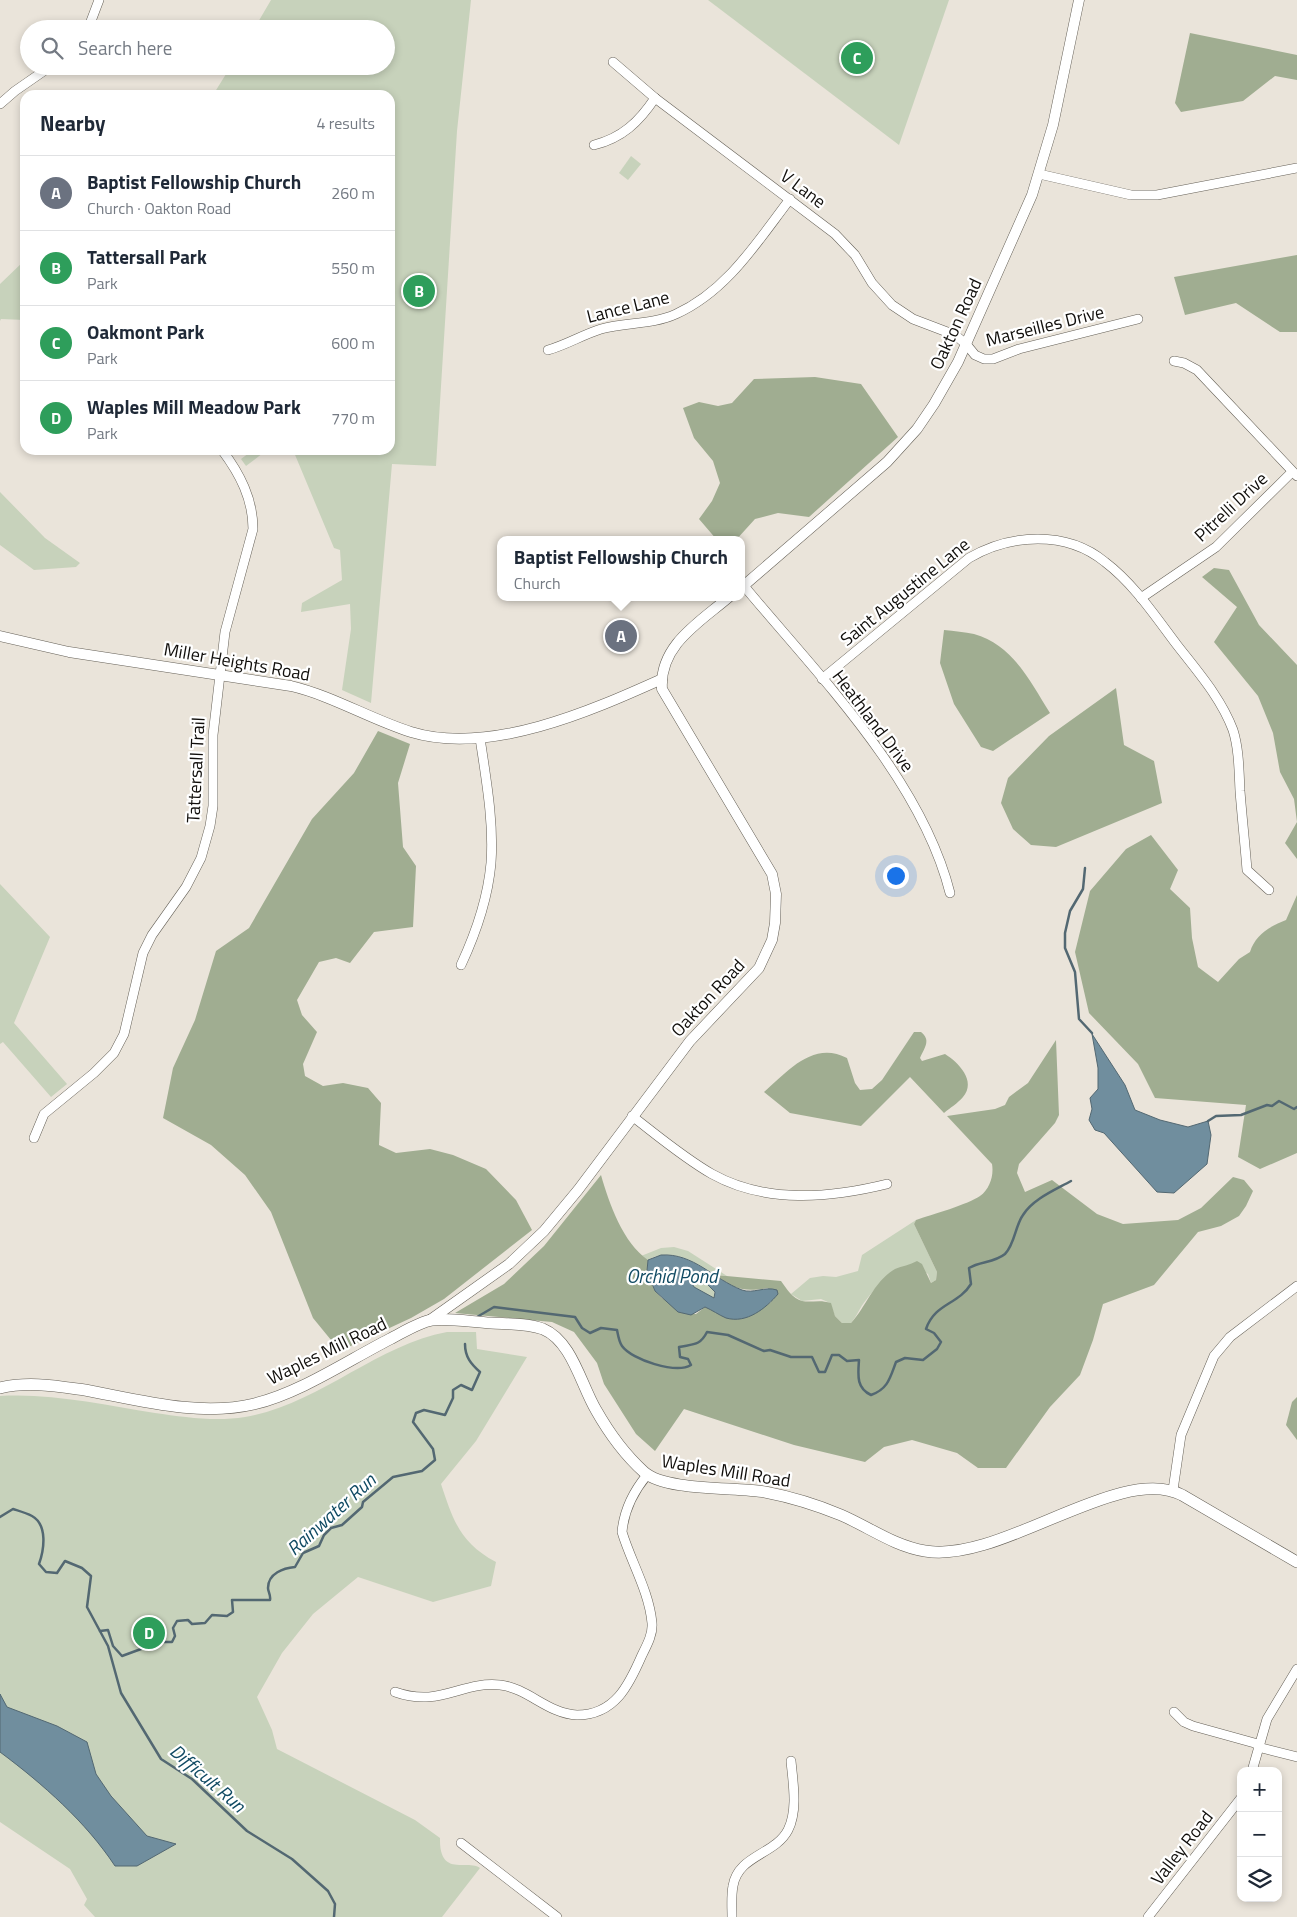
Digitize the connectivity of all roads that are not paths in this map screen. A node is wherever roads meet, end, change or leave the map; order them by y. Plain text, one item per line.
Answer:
1 (99, 0) edge
2 (1079, 0) edge
3 (91, 20) edge
4 (614, 62) dead end
5 (38, 75) edge
6 (655, 98) junction
7 (0, 104) edge
8 (594, 146) dead end
9 (1297, 168) edge
10 (1039, 174) junction
11 (790, 199) junction
12 (1138, 319) dead end
13 (966, 344) junction
14 (548, 350) dead end
15 (1174, 361) dead end
16 (225, 455) edge
17 (1295, 474) edge
18 (745, 584) edge
19 (745, 590) edge
20 (1141, 598) junction
21 (725, 601) edge
22 (0, 636) edge
23 (220, 675) junction
24 (822, 679) junction
25 (662, 680) junction
26 (480, 738) junction
27 (1269, 890) dead end
28 (950, 893) dead end
29 (461, 966) dead end
30 (632, 1116) junction
31 (34, 1138) dead end
32 (887, 1184) dead end
33 (1297, 1286) edge
34 (430, 1320) junction
35 (0, 1388) edge
36 (647, 1475) junction
37 (1173, 1490) junction
38 (1297, 1562) edge
39 (1297, 1669) edge
40 (395, 1692) dead end
41 (1174, 1712) dead end
42 (1258, 1746) junction
43 (1297, 1757) edge
44 (791, 1761) dead end
45 (1253, 1767) edge
46 (1237, 1803) edge
47 (461, 1843) dead end
48 (1150, 1916) edge
49 (557, 1917) edge
50 (732, 1917) edge

1 - 3 street
2 - 10 street, Oakton Road
4 - 6 street, V Lane
5 - 7 street
6 - 8 street
6 - 11 street, V Lane
9 - 10 street
10 - 13 street, Oakton Road
11 - 13 street, V Lane
11 - 14 street, Lance Lane
12 - 13 street, Marseilles Drive
13 - 18 street, Oakton Road
15 - 17 street
16 - 23 street, Tattersall Trail
17 - 20 street, Pitrelli Drive
19 - 24 street, Heathland Drive
20 - 24 street, Saint Augustine Lane
20 - 27 street, Saint Augustine Lane
21 - 25 street
22 - 23 street, Miller Heights Road
23 - 26 street, Miller Heights Road
23 - 31 street, Tattersall Trail
24 - 28 street, Heathland Drive
25 - 26 street, Miller Heights Road
25 - 30 street, Oakton Road
26 - 29 street
30 - 32 street
30 - 34 street, Oakton Road
33 - 37 street
34 - 35 main road, Waples Mill Road
34 - 36 main road, Waples Mill Road
36 - 37 main road, Waples Mill Road
36 - 40 street
37 - 38 main road, Waples Mill Road
39 - 42 street
41 - 42 street
42 - 43 street
42 - 45 street
44 - 50 street
46 - 48 street, Valley Road
47 - 49 street

